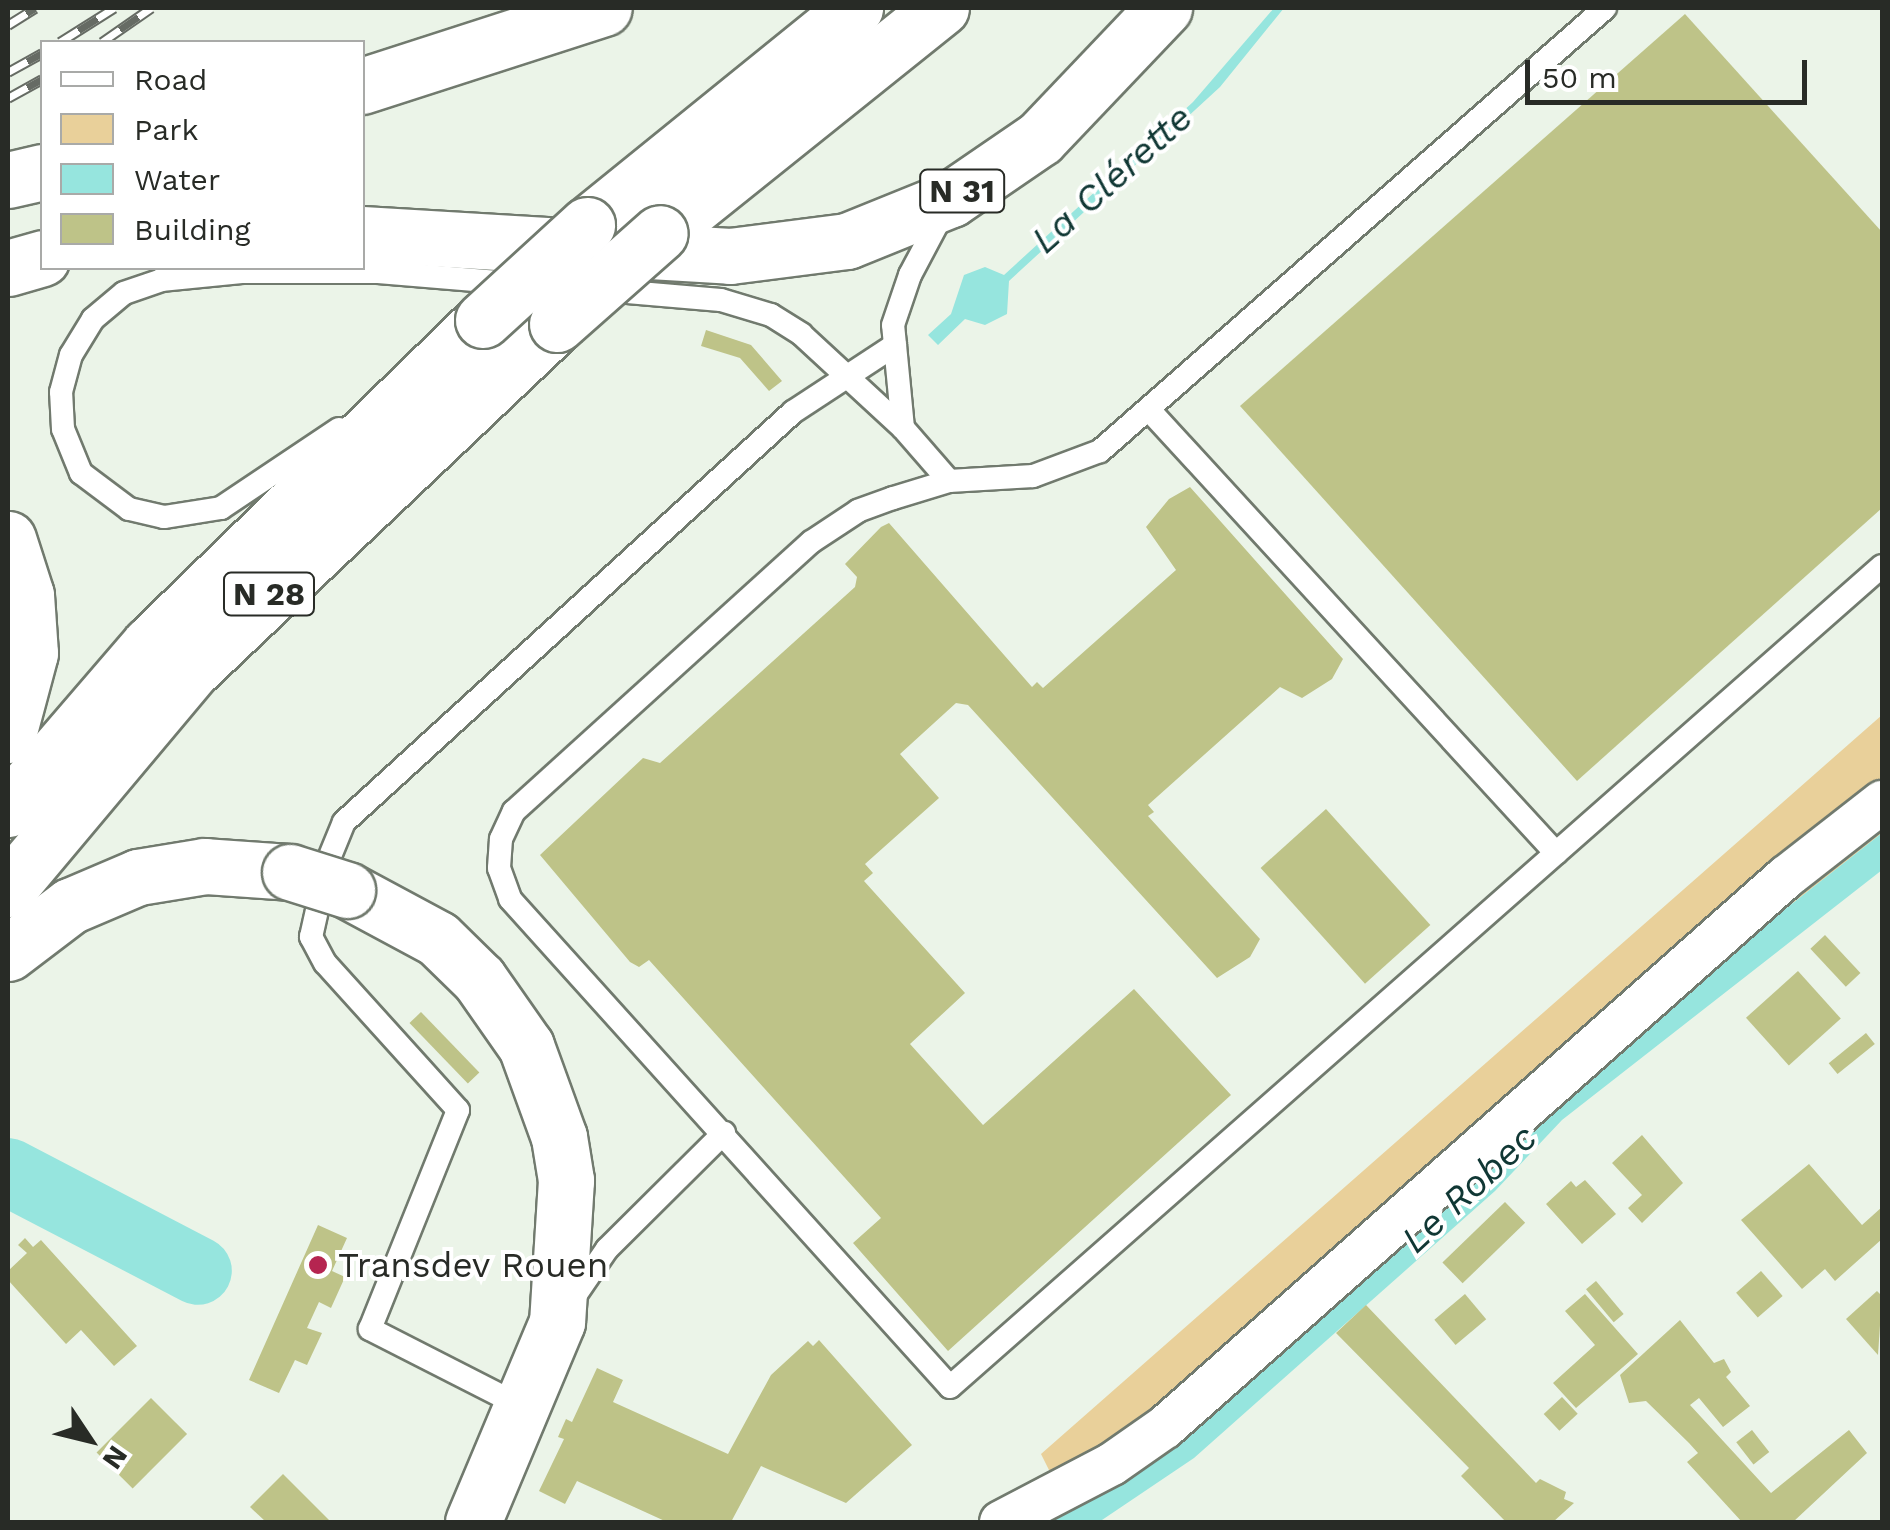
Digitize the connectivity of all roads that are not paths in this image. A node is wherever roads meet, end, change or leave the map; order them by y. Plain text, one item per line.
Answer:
1 (604, 8) edge
2 (855, 8) edge
3 (941, 8) edge
4 (1164, 8) edge
5 (1605, 8) edge
6 (365, 85) edge
7 (40, 172) edge
8 (8, 180) edge
9 (951, 198) junction
10 (365, 234) edge
11 (40, 259) edge
12 (8, 268) edge
13 (895, 345) junction
14 (434, 367) junction
15 (843, 378) junction
16 (1151, 412) junction
17 (902, 428) junction
18 (949, 481) junction
19 (8, 539) edge
20 (1882, 566) edge
21 (8, 734) edge
22 (1882, 802) edge
23 (8, 809) edge
24 (1556, 853) junction
25 (8, 889) edge
26 (8, 953) edge
27 (724, 1133) junction
28 (557, 1322) junction
29 (523, 1407) junction
30 (473, 1522) edge
31 (1001, 1522) edge

1 - 6 main road
2 - 14 main road, N 28, bridge
3 - 25 main road, N 28, bridge
4 - 9 main road, N 31
5 - 16 lane
7 - 8 main road
9 - 10 main road, N 31
9 - 13 lane
11 - 12 main road
13 - 15 lane
13 - 17 lane
14 - 15 lane
14 - 23 main road, N 28
15 - 17 lane
15 - 29 lane
16 - 18 lane
16 - 24 lane
17 - 18 lane
18 - 27 lane
19 - 21 main road
20 - 24 lane
22 - 31 street
24 - 27 lane
26 - 28 main road, bridge
27 - 28 lane
28 - 29 main road
29 - 30 main road

